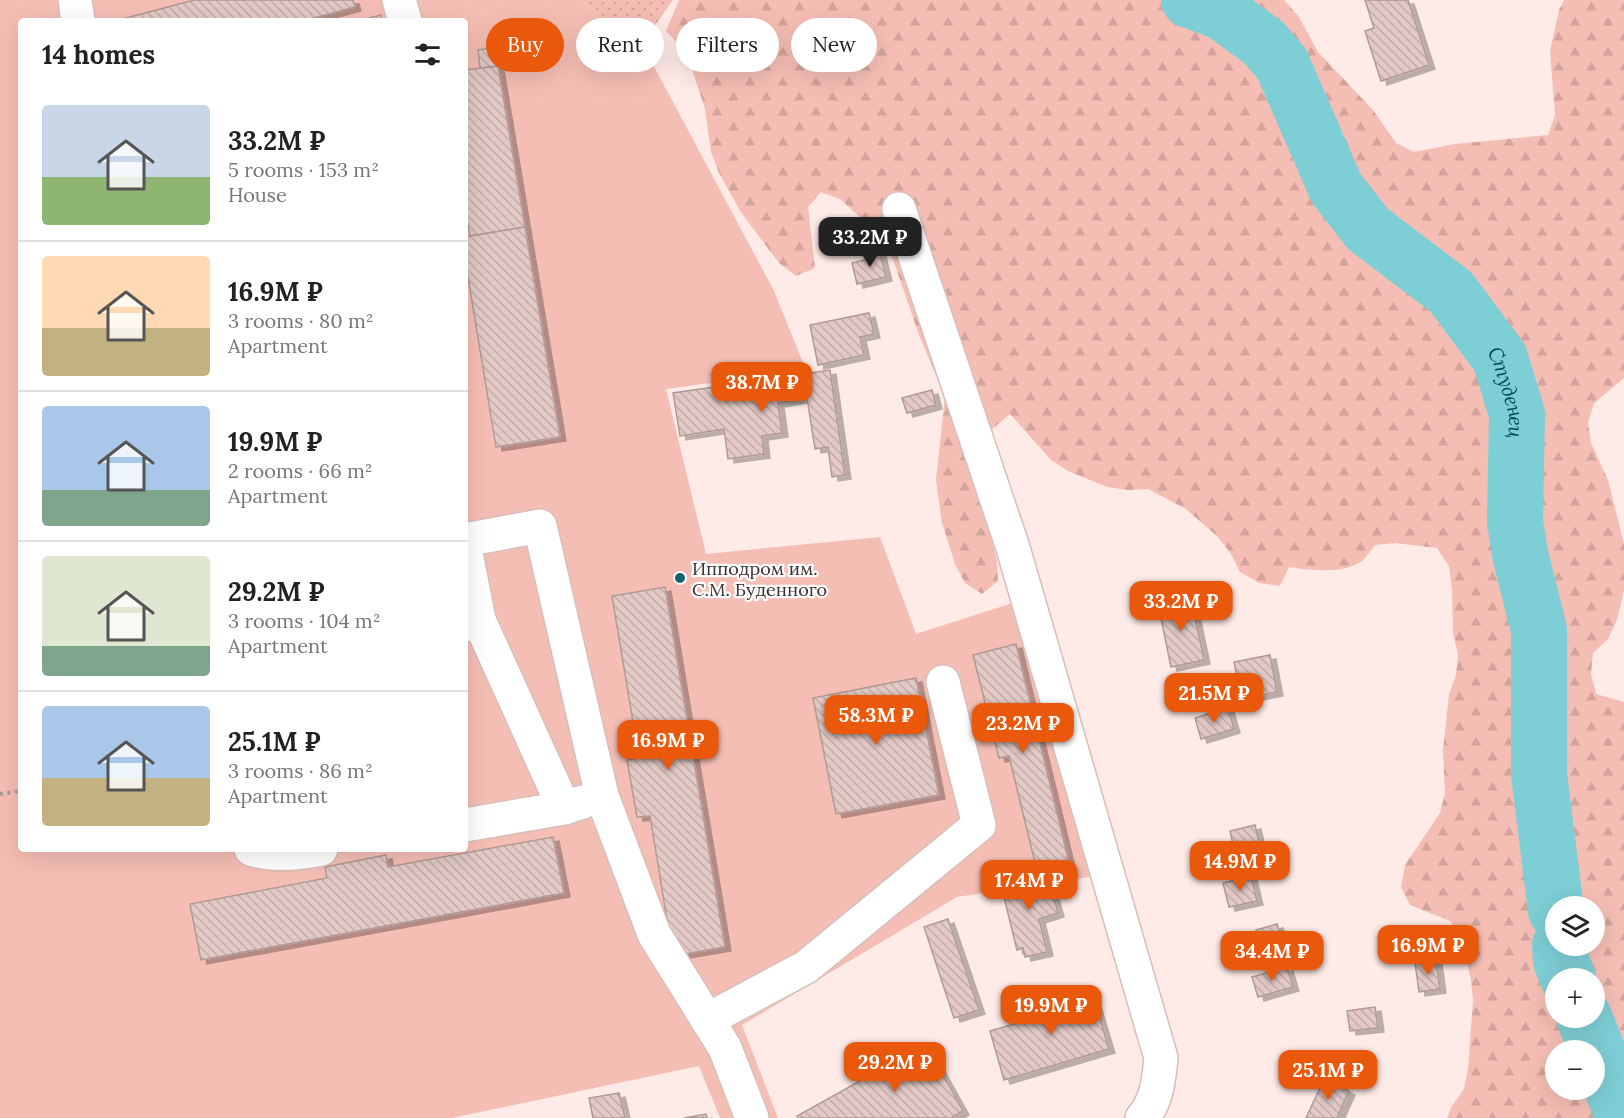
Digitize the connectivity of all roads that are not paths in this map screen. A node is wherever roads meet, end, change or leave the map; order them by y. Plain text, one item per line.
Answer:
1 (75, 0) edge
2 (399, 0) edge
3 (78, 18) edge
4 (404, 18) edge
5 (899, 209) dead end
6 (468, 539) edge
7 (468, 580) edge
8 (472, 623) edge
9 (943, 682) dead end
10 (602, 796) junction
11 (564, 808) junction
12 (468, 824) edge
13 (259, 852) edge
14 (304, 852) edge
15 (707, 1020) junction
16 (752, 1118) edge
17 (1142, 1118) edge

1 - 3 lane
2 - 4 lane
5 - 17 lane
6 - 10 lane
7 - 8 lane
8 - 11 lane
9 - 15 lane
10 - 11 lane
10 - 15 lane
11 - 12 lane
13 - 14 lane
15 - 16 lane

